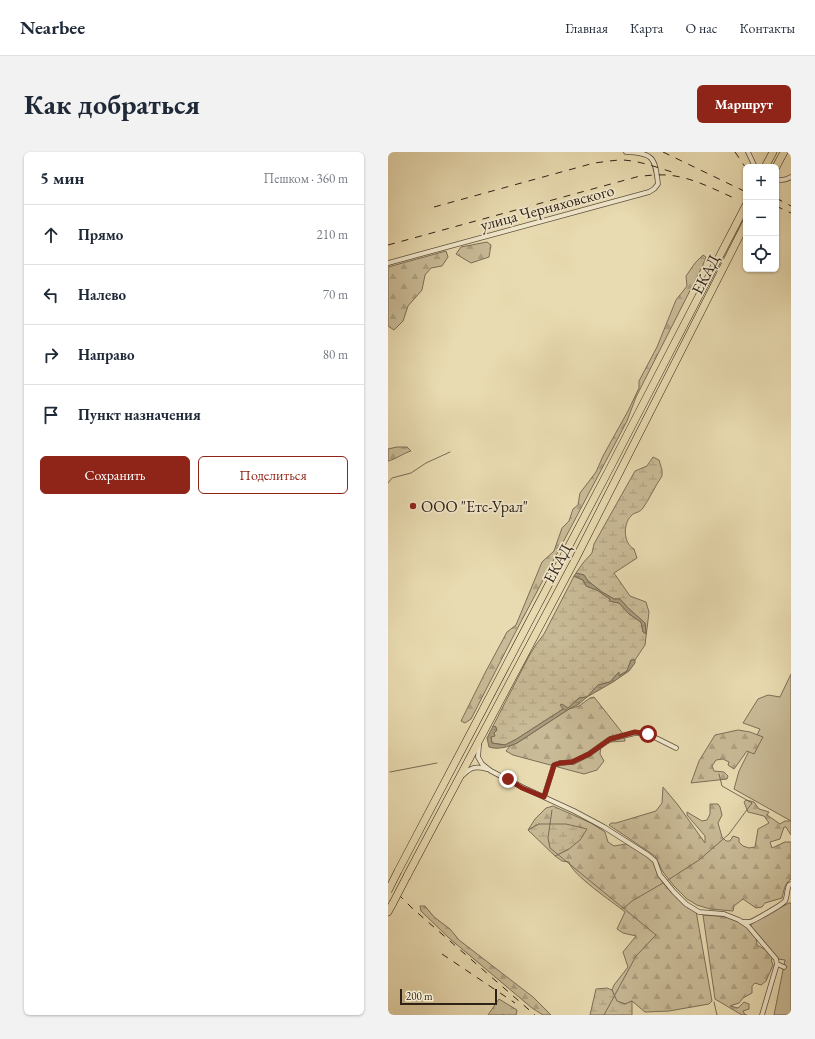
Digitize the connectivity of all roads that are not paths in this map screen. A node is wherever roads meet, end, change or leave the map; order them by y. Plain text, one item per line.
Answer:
1 (626, 152) edge
2 (748, 152) edge
3 (773, 152) edge
4 (784, 152) edge
5 (754, 164) edge
6 (767, 164) edge
7 (778, 164) edge
8 (791, 177) edge
9 (779, 180) edge
10 (743, 211) edge
11 (743, 229) edge
12 (388, 263) edge
13 (480, 739) junction
14 (676, 748) dead end
15 (491, 770) junction
16 (458, 781) junction
17 (544, 797) junction
18 (791, 884) edge
19 (388, 891) edge
20 (786, 900) junction
21 (791, 901) edge
22 (388, 912) edge
23 (743, 922) junction
24 (777, 964) junction
25 (784, 967) dead end
26 (762, 1015) edge

1 - 12 street, улица Черняховского
2 - 5 street
3 - 6 highway
4 - 7 highway
8 - 9 street
10 - 19 highway, ЕКАД, bridge
11 - 13 highway, ЕКАД
13 - 15 street
13 - 16 highway, ЕКАД
14 - 17 street
15 - 16 street
15 - 17 street
16 - 22 highway, ЕКАД, bridge
17 - 23 street
18 - 20 street
20 - 21 street
20 - 23 street
23 - 24 street
24 - 25 street
24 - 26 street

